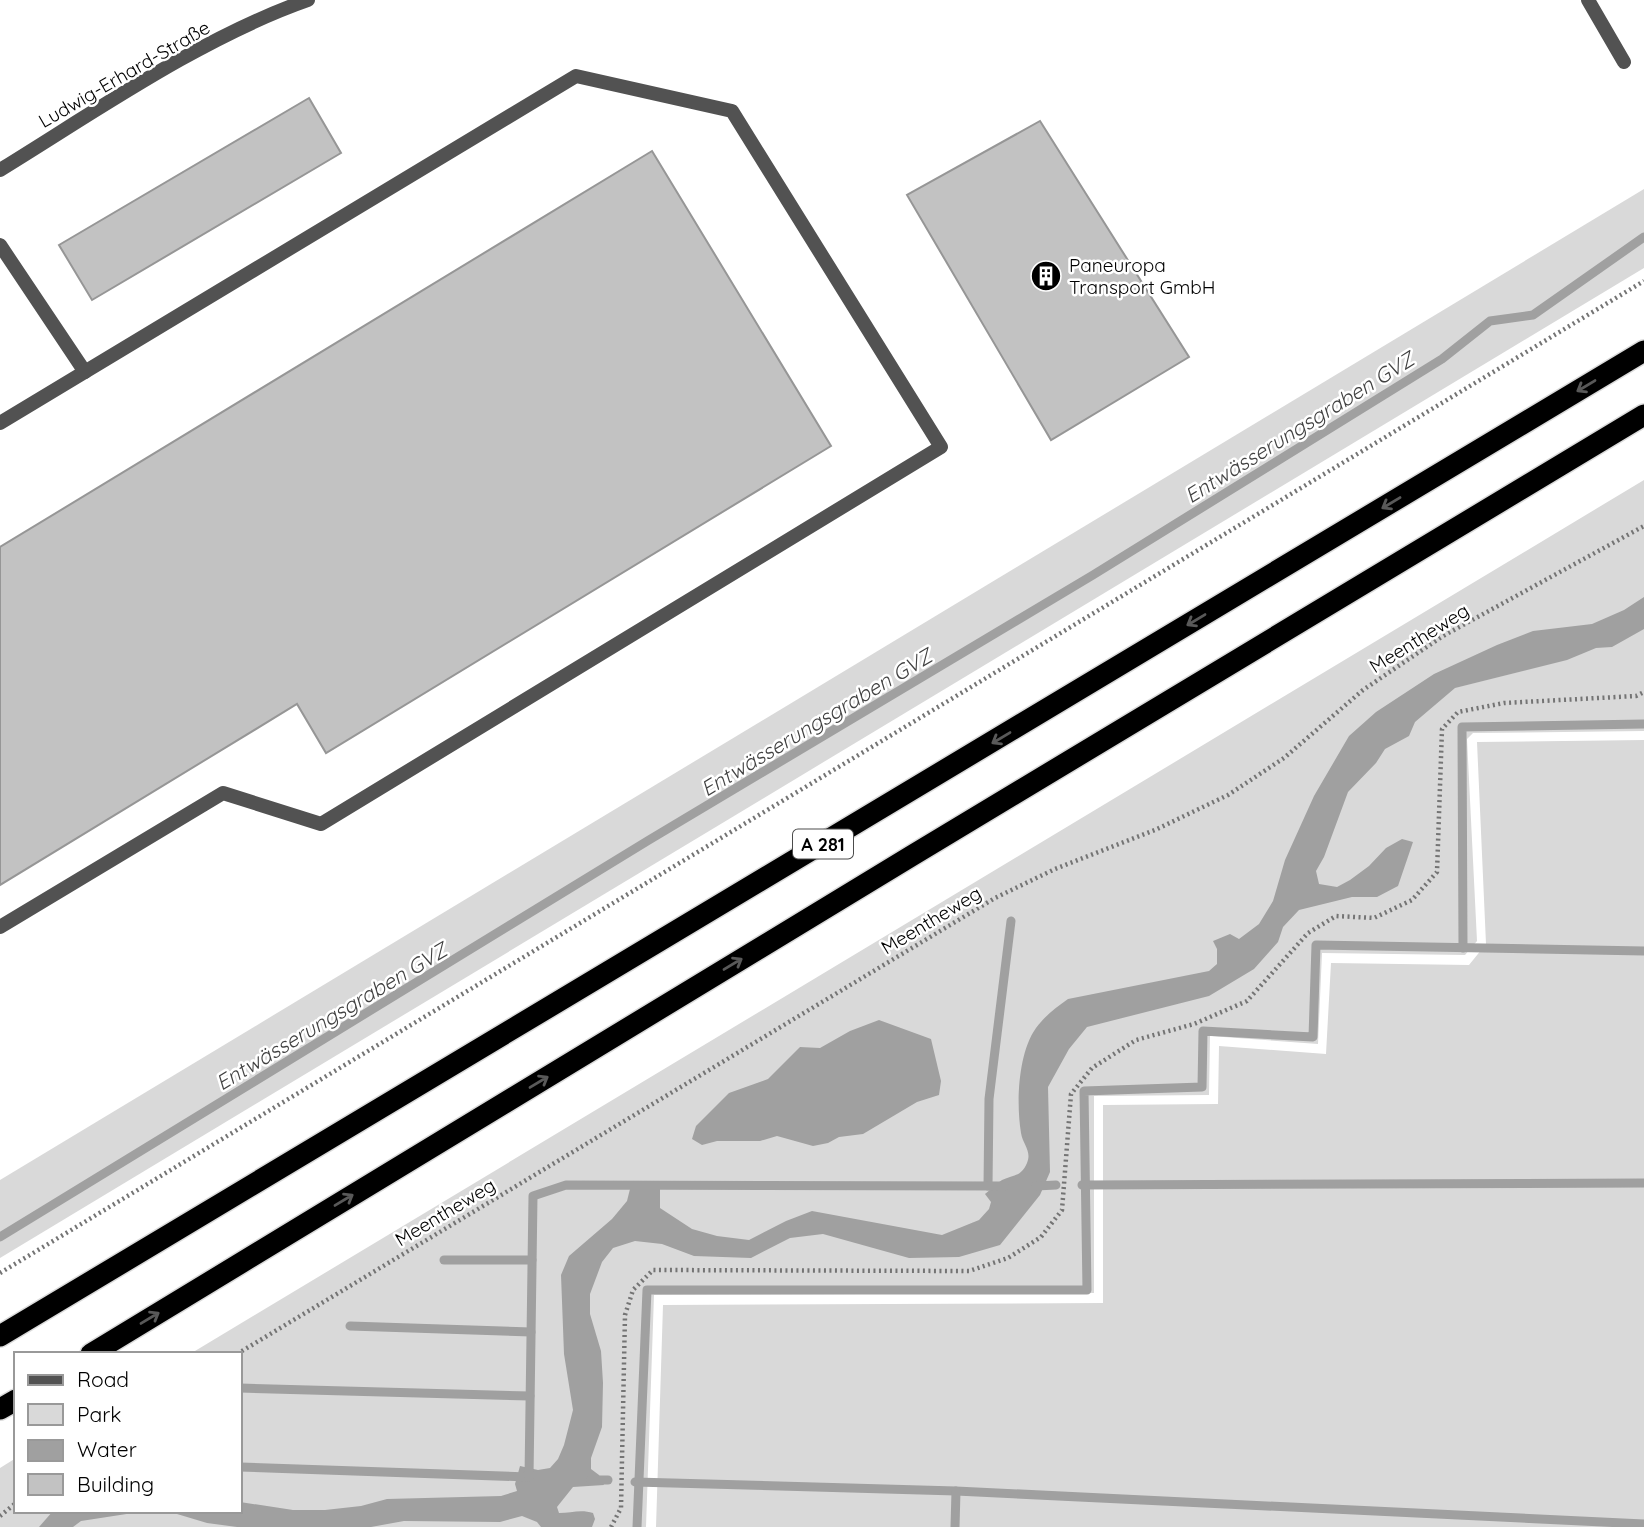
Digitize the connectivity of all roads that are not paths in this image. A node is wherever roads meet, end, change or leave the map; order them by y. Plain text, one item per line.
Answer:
1 (308, 0) edge
2 (1588, 0) edge
3 (1624, 62) dead end
4 (0, 170) edge
5 (0, 245) edge
6 (1644, 351) edge
7 (85, 373) junction
8 (1644, 415) edge
9 (0, 423) edge
10 (0, 927) edge
11 (0, 1336) edge
12 (95, 1352) edge

1 - 4 street, Ludwig-Erhard-Straße
2 - 3 street
5 - 7 street
6 -> 11 highway, A 281
7 - 9 street
7 - 10 street
12 -> 8 highway, A 281

